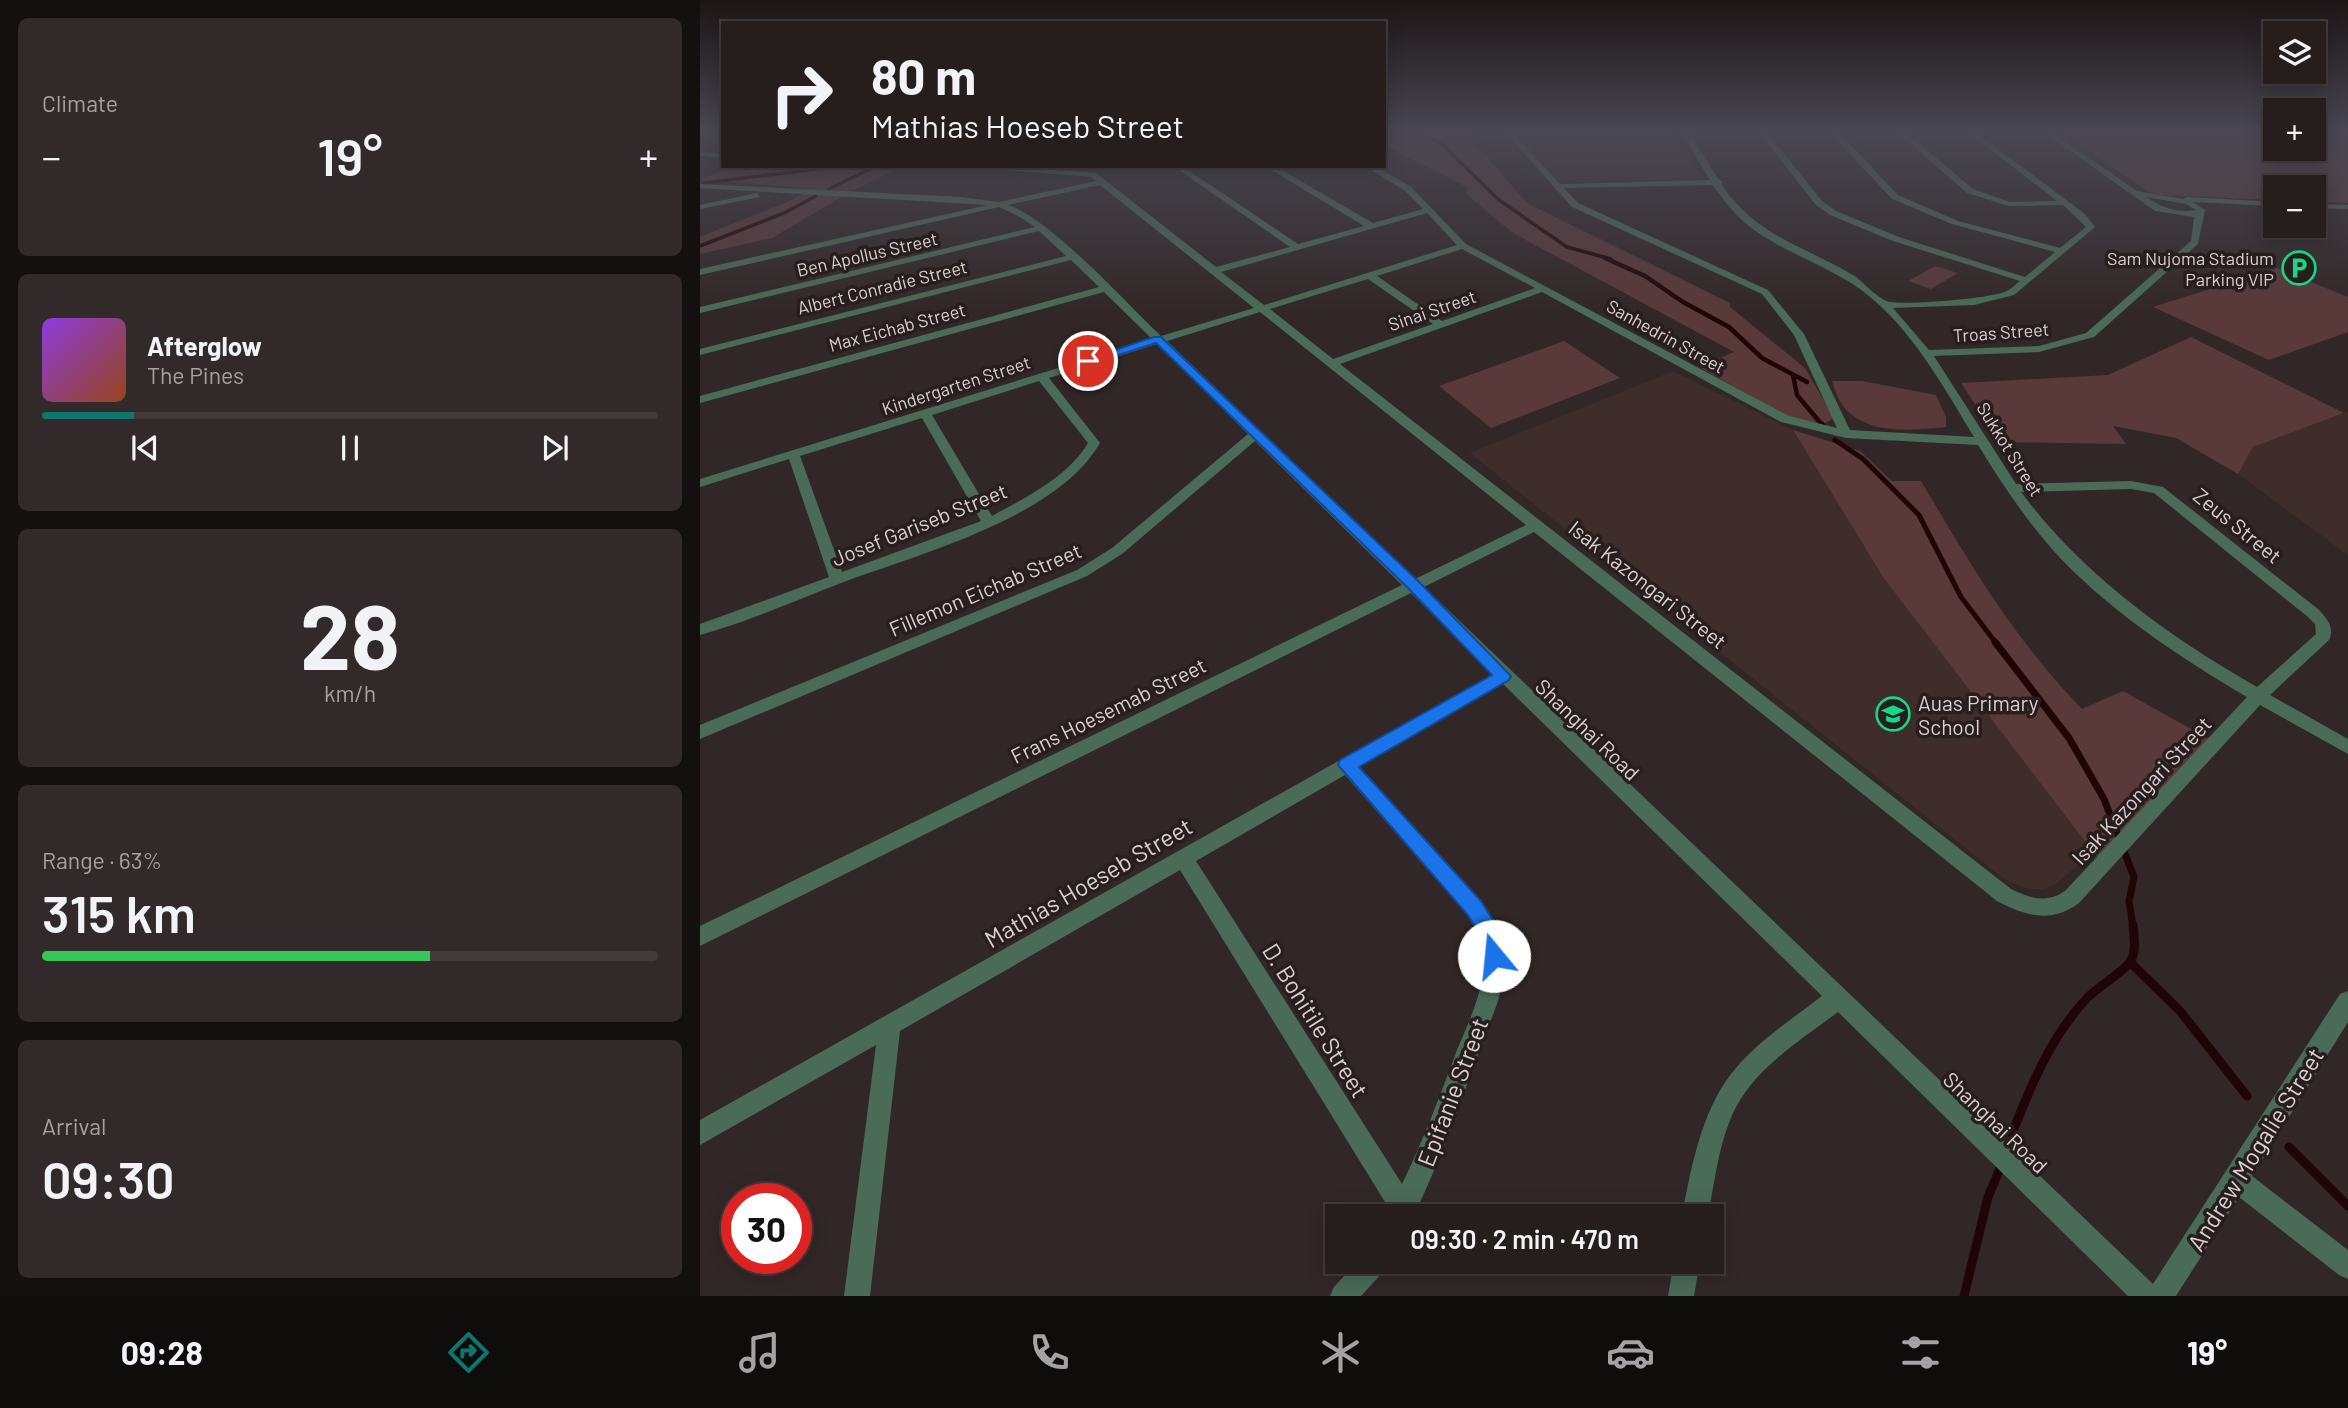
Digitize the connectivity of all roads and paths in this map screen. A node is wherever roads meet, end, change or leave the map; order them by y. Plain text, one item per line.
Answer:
1 (771, 191) edge
2 (820, 191) edge
3 (1059, 191) edge
4 (1113, 191) edge
5 (1215, 191) edge
6 (1312, 191) edge
7 (1411, 191) edge
8 (1564, 191) edge
9 (1725, 191) edge
10 (1812, 191) edge
11 (1890, 191) edge
12 (1971, 191) edge
13 (2047, 191) edge
14 (2137, 193) joint
15 (2161, 198) junction
16 (2174, 198) junction
17 (2232, 202) junction
18 (2263, 203) edge
19 (1004, 204) junction
20 (2063, 204) junction
21 (700, 206) edge
22 (2156, 206) junction
23 (2326, 206) edge
24 (2348, 207) edge
25 (1429, 209) junction
26 (2199, 209) junction
27 (1371, 226) junction
28 (2188, 227) junction
29 (1041, 228) junction
30 (1295, 246) junction
31 (1463, 246) junction
32 (2061, 251) junction
33 (1073, 257) junction
34 (1213, 271) junction
35 (700, 272) edge
36 (1369, 275) junction
37 (2026, 280) junction
38 (1104, 289) junction
39 (1542, 289) junction
40 (1885, 304) junction
41 (1260, 308) junction
42 (700, 310) edge
43 (1442, 325) junction
44 (1157, 339) junction
45 (700, 352) edge
46 (1928, 353) junction
47 (1332, 363) junction
48 (1041, 376) junction
49 (700, 400) edge
50 (925, 413) junction
51 (1256, 434) junction
52 (1846, 434) junction
53 (1984, 441) junction
54 (793, 454) junction
55 (700, 483) edge
56 (2013, 488) junction
57 (989, 523) junction
58 (1537, 525) junction
59 (837, 579) junction
60 (1414, 585) junction
61 (700, 630) edge
62 (1503, 676) junction
63 (2258, 696) junction
64 (700, 732) edge
65 (2348, 747) edge
66 (1347, 765) junction
67 (1183, 858) junction
68 (700, 936) edge
69 (1838, 998) junction
70 (2348, 1002) edge
71 (889, 1028) junction
72 (700, 1133) edge
73 (2236, 1179) junction
74 (1396, 1204) edge
75 (1406, 1204) edge
76 (1698, 1204) edge
77 (2348, 1266) edge
78 (1363, 1274) edge
79 (1685, 1274) edge
80 (857, 1296) edge
81 (1343, 1296) edge
82 (1681, 1296) edge
83 (2147, 1296) edge
84 (2161, 1296) edge

1 - 21 street
2 - 19 street, Shanghai Road
3 - 19 street
4 - 34 street, Isak Kazongari Street
5 - 30 street
6 - 27 street
7 - 25 street, Sanhedrin Street
8 - 52 street
9 - 40 street, Sukkot Street
10 - 37 street
11 - 32 street
12 - 20 street
13 - 20 street
14 - 15 street
14 - 22 street
15 - 16 street
15 - 22 street
16 - 17 street
16 - 26 street
17 - 18 street
17 - 26 street
19 - 29 street, Shanghai Road
19 - 35 street
20 - 32 street
22 - 26 street
22 - 28 street
23 - 24 street
25 - 27 street
25 - 31 street, Sanhedrin Street
26 - 28 street
27 - 30 street
28 - 46 street, Troas Street
29 - 33 street, Shanghai Road
29 - 42 street, Ben Apollus Street
30 - 34 street
31 - 36 street, Kindergarten Street
31 - 39 street, Sanhedrin Street
32 - 37 street
33 - 38 street, Shanghai Road
33 - 45 street, Albert Conradie Street
34 - 41 street, Isak Kazongari Street
36 - 41 street, Kindergarten Street
36 - 43 street
37 - 40 street
38 - 44 street, Shanghai Road
38 - 49 street, Max Eichab Street
39 - 43 street, Sinai Street
39 - 52 street, Sanhedrin Street
40 - 46 street, Sukkot Street
41 - 44 street, Kindergarten Street
41 - 47 street, Isak Kazongari Street
43 - 47 street, Sinai Street
44 - 48 street, Kindergarten Street
44 - 51 street, Shanghai Road
46 - 53 street, Sukkot Street
47 - 58 street, Isak Kazongari Street
48 - 50 street, Kindergarten Street
48 - 57 street, Josef Gariseb Street
50 - 54 street, Kindergarten Street
50 - 57 street
51 - 60 street, Shanghai Road
51 - 64 street, Fillemon Eichab Street
52 - 53 street, Sanhedrin Street
53 - 56 street, Sukkot Street
54 - 55 street, Kindergarten Street
54 - 59 street
56 - 63 street, Sukkot Street
56 - 63 street, Zeus Street
57 - 59 street, Josef Gariseb Street
58 - 60 street, Frans Hoesemab Street
58 - 63 street, Isak Kazongari Street
59 - 61 street, Josef Gariseb Street
60 - 62 street, Shanghai Road
60 - 68 street, Frans Hoesemab Street
62 - 66 street, Mathias Hoeseb Street
62 - 69 street, Shanghai Road
63 - 65 street, Sukkot Street
66 - 67 street, Mathias Hoeseb Street
66 - 75 street, Epifanie Street
67 - 71 street, Mathias Hoeseb Street
67 - 74 street, D. Bohitile Street
69 - 76 street
69 - 83 street, Shanghai Road
70 - 73 street, Andrew Mogalie Street
71 - 72 street, Mathias Hoeseb Street
71 - 80 street
73 - 77 street
73 - 84 street, Andrew Mogalie Street
78 - 81 street
79 - 82 street

